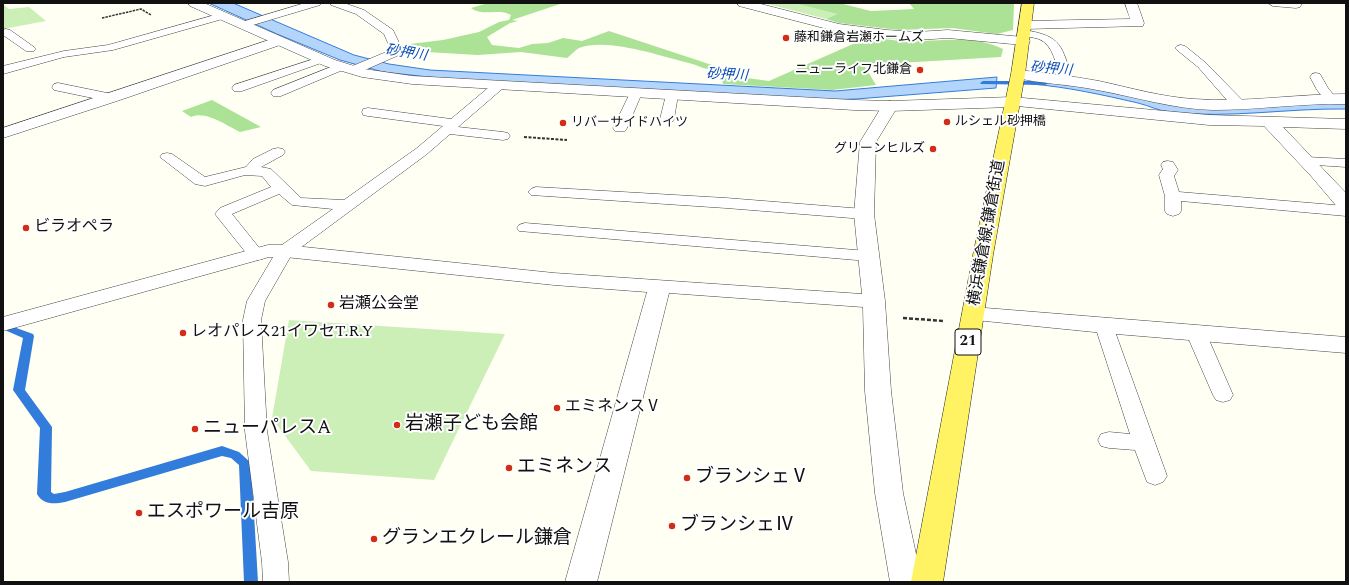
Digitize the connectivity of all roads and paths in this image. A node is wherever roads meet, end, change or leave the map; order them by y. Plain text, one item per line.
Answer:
1 (194, 3) edge
2 (316, 3) edge
3 (335, 3) edge
4 (743, 3) edge
5 (1028, 3) edge
6 (1131, 3) edge
7 (1273, 3) edge
8 (1297, 3) edge
9 (222, 16) junction
10 (155, 17) dead end
11 (102, 18) dead end
12 (246, 24) junction
13 (830, 26) junction
14 (6, 32) dead end
15 (816, 32) dead end
16 (1024, 33) junction
17 (18, 41) junction
18 (278, 41) junction
19 (3, 44) edge
20 (1181, 48) dead end
21 (30, 49) dead end
22 (320, 60) junction
23 (352, 68) junction
24 (3, 70) edge
25 (1316, 77) dead end
26 (1067, 80) junction
27 (1016, 85) junction
28 (498, 86) junction
29 (58, 87) dead end
30 (238, 88) dead end
31 (277, 93) dead end
32 (636, 93) junction
33 (672, 95) junction
34 (112, 98) junction
35 (1330, 98) junction
36 (1346, 99) edge
37 (1239, 105) junction
38 (890, 106) junction
39 (368, 112) dead end
40 (667, 119) dead end
41 (1262, 121) junction
42 (1346, 124) edge
43 (451, 127) junction
44 (620, 128) dead end
45 (3, 133) edge
46 (503, 136) joint
47 (567, 140) dead end
48 (278, 152) dead end
49 (167, 157) dead end
50 (1306, 161) junction
51 (1346, 163) edge
52 (1168, 165) dead end
53 (251, 170) junction
54 (281, 188) junction
55 (536, 192) dead end
56 (345, 205) junction
57 (1346, 205) edge
58 (1346, 211) edge
59 (864, 214) junction
60 (525, 228) dead end
61 (285, 251) junction
62 (257, 254) junction
63 (868, 256) junction
64 (660, 286) junction
65 (875, 308) junction
66 (973, 314) junction
67 (946, 322) dead end
68 (3, 324) edge
69 (1104, 326) junction
70 (1196, 333) junction
71 (1346, 345) edge
72 (1223, 395) dead end
73 (1109, 440) dead end
74 (1143, 443) junction
75 (1155, 476) dead end
76 (276, 582) edge
77 (581, 582) edge
78 (906, 582) edge
79 (927, 582) edge

1 - 9 street
2 - 12 lane
3 - 23 lane
4 - 13 street
5 - 16 main road, 横浜鎌倉線;鎌倉街道 / 21
6 - 16 street
7 - 8 lane
9 - 12 street
9 - 24 lane
10 - 11 path
12 - 18 street
13 - 15 street
13 - 16 street
14 - 17 lane
16 - 26 lane
16 - 27 main road, 横浜鎌倉線;鎌倉街道 / 21
17 - 19 lane
17 - 21 lane
18 - 22 street
18 - 34 street
20 - 37 lane
22 - 23 street
22 - 30 lane
23 - 28 street
23 - 31 lane
25 - 35 lane
26 - 27 street
26 - 37 street
27 - 38 street
27 - 41 street
27 - 66 main road, 横浜鎌倉線;鎌倉街道 / 21
28 - 32 street
28 - 43 lane
29 - 34 lane
32 - 33 street
32 - 44 lane
33 - 38 street
33 - 40 lane
34 - 45 street
35 - 36 street
35 - 37 street
37 - 41 street
38 - 59 street
39 - 43 lane
41 - 42 street
41 - 50 street
43 - 46 lane
43 - 56 lane
46 - 47 path
48 - 53 lane
49 - 53 lane
50 - 51 lane
50 - 57 street
52 - 58 lane
53 - 54 lane
54 - 56 lane
54 - 62 lane
55 - 59 lane
56 - 61 lane
59 - 63 street
60 - 63 lane
61 - 62 street
61 - 64 street
61 - 76 lane
62 - 68 street
63 - 65 street
64 - 65 street
64 - 77 street
65 - 67 path
65 - 78 street
66 - 69 street
66 - 79 main road, 横浜鎌倉線;鎌倉街道 / 21
69 - 70 street
69 - 74 lane
70 - 71 street
70 - 72 lane
73 - 74 lane
74 - 75 lane

